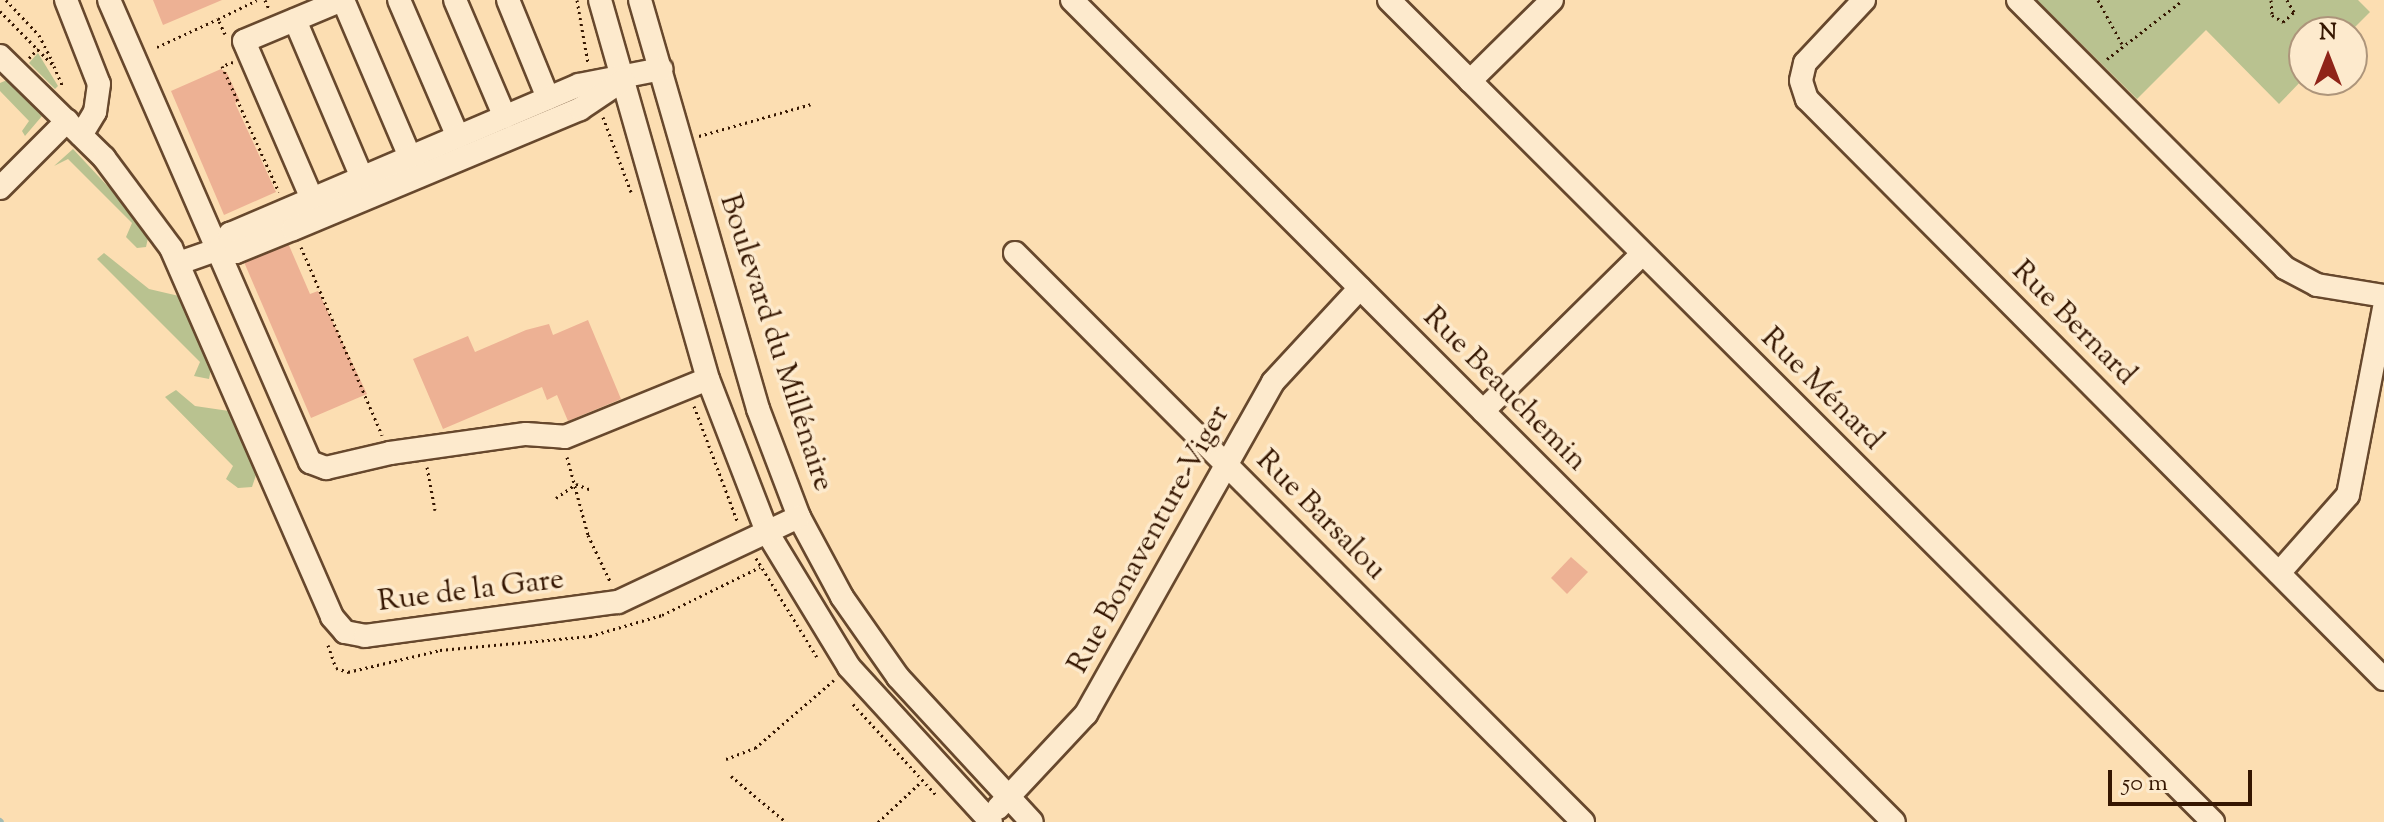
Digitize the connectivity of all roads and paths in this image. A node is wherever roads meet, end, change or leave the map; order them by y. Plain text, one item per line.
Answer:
1 (5, 0) edge
2 (53, 0) edge
3 (66, 0) edge
4 (109, 0) edge
5 (343, 0) edge
6 (399, 0) edge
7 (455, 0) edge
8 (508, 0) edge
9 (577, 0) edge
10 (600, 0) edge
11 (640, 0) edge
12 (1072, 0) edge
13 (1389, 0) edge
14 (1552, 0) edge
15 (1864, 0) edge
16 (2018, 0) edge
17 (2098, 0) edge
18 (2183, 0) edge
19 (2271, 0) edge
20 (2287, 0) edge
21 (0, 4) edge
22 (0, 11) edge
23 (218, 19) dead end
24 (295, 20) junction
25 (75, 22) junction
26 (2122, 44) junction
27 (157, 47) dead end
28 (38, 49) dead end
29 (0, 56) edge
30 (54, 66) dead end
31 (588, 66) dead end
32 (661, 69) junction
33 (2091, 74) junction
34 (623, 80) junction
35 (1470, 81) junction
36 (548, 98) junction
37 (811, 104) dead end
38 (601, 110) dead end
39 (505, 117) junction
40 (74, 128) junction
41 (458, 137) junction
42 (682, 142) junction
43 (410, 157) junction
44 (362, 178) junction
45 (0, 188) edge
46 (312, 199) junction
47 (635, 200) dead end
48 (293, 229) junction
49 (219, 249) junction
50 (1015, 253) dead end
51 (1642, 254) junction
52 (179, 263) junction
53 (1360, 288) junction
54 (2384, 296) edge
55 (2384, 308) edge
56 (708, 379) junction
57 (694, 405) dead end
58 (1483, 411) junction
59 (565, 437) junction
60 (423, 448) junction
61 (390, 453) junction
62 (1226, 464) junction
63 (576, 484) junction
64 (592, 490) dead end
65 (556, 498) dead end
66 (435, 510) dead end
67 (734, 515) dead end
68 (799, 517) junction
69 (767, 532) junction
70 (761, 566) dead end
71 (2279, 573) junction
72 (618, 602) junction
73 (333, 663) dead end
74 (2384, 679) edge
75 (834, 680) dead end
76 (726, 759) dead end
77 (731, 776) dead end
78 (922, 781) dead end
79 (1008, 798) junction
80 (990, 820) edge
81 (786, 822) edge
82 (878, 822) edge
83 (1032, 822) edge
84 (1583, 822) edge
85 (1894, 822) edge
86 (2213, 822) edge

1 - 21 path
1 - 30 path
2 - 25 street
3 - 25 street
4 - 49 street
5 - 24 street
5 - 43 street
6 - 41 street
7 - 39 street
8 - 36 street
9 - 31 path
10 - 34 street
11 - 32 street, Boulevard du Millénaire
12 - 53 street, Rue Beauchemin
13 - 35 street, Rue Ménard
14 - 35 street
15 - 71 street, Rue Bernard
16 - 33 street
17 - 26 path
18 - 26 path
19 - 20 path
22 - 28 path
23 - 27 path
24 - 44 street
24 - 46 street
25 - 40 street
26 - 33 path
29 - 40 street
32 - 34 street
32 - 42 street, Boulevard du Millénaire
33 - 54 street
34 - 36 street
34 - 48 street
34 - 56 street
35 - 51 street, Rue Ménard
36 - 39 street
37 - 42 path
38 - 47 path
39 - 41 street
40 - 45 street
40 - 52 street
41 - 43 street
42 - 68 street, Boulevard du Millénaire
43 - 44 street
44 - 46 street
46 - 49 street
48 - 49 street
48 - 61 path
49 - 52 street
49 - 61 street
50 - 62 street, Rue Barsalou
51 - 58 street
51 - 86 street, Rue Ménard
52 - 72 street, Rue de la Gare
53 - 58 street, Rue Beauchemin
53 - 62 street, Rue Bonaventure-Viger
55 - 71 street
56 - 59 street
56 - 69 street
57 - 67 path
58 - 85 street, Rue Beauchemin
59 - 60 street
59 - 63 path
60 - 61 street
60 - 66 path
62 - 79 street, Rue Bonaventure-Viger
62 - 84 street, Rue Barsalou
63 - 64 path
63 - 65 path
63 - 72 path
68 - 69 street, Rue de la Gare
68 - 79 street, Boulevard du Millénaire
69 - 72 street, Rue de la Gare
69 - 80 street
70 - 73 path, Rue de la Gare
71 - 74 street, Rue Bernard
75 - 76 path
77 - 81 path
78 - 82 path
79 - 80 street, Rue Bonaventure-Viger
79 - 83 street, Boulevard du Millénaire

